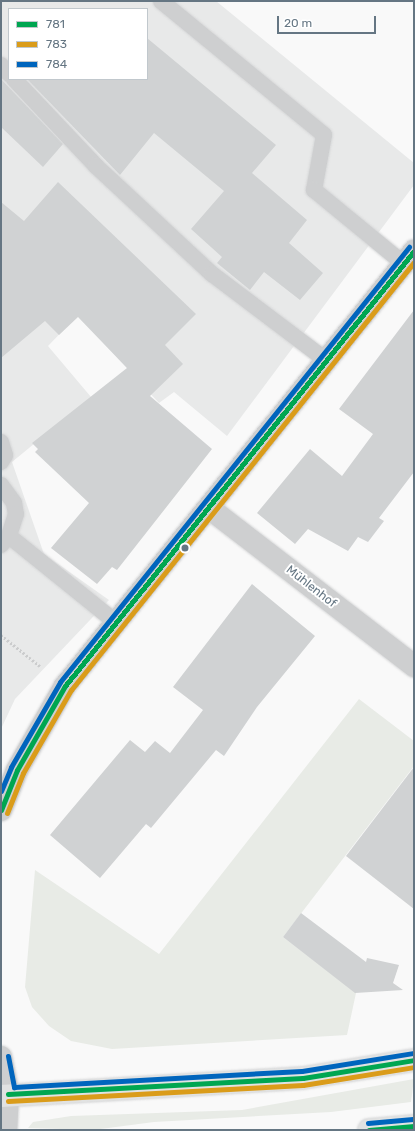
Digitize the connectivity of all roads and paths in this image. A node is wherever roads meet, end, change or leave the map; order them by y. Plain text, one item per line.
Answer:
1 (161, 1) edge
2 (1, 65) edge
3 (8, 73) edge
4 (15, 80) edge
5 (409, 257) edge
6 (327, 361) junction
7 (1, 442) edge
8 (1, 462) edge
9 (1, 485) edge
10 (209, 508) junction
11 (5, 540) edge
12 (118, 624) junction
13 (1, 635) edge
14 (40, 666) dead end
15 (414, 666) edge
16 (1, 810) edge
17 (1, 1057) edge
18 (414, 1060) edge
19 (4, 1095) edge
20 (414, 1126) edge
21 (6, 1130) edge
22 (369, 1130) edge

1 - 5 lane
2 - 3 lane
4 - 6 lane
5 - 6 street
6 - 10 street
7 - 8 lane
9 - 11 lane
10 - 12 street
10 - 15 street, Mühlenhof
11 - 12 lane
12 - 16 street
13 - 14 path
17 - 19 street
18 - 19 main road
19 - 21 street
20 - 22 main road

